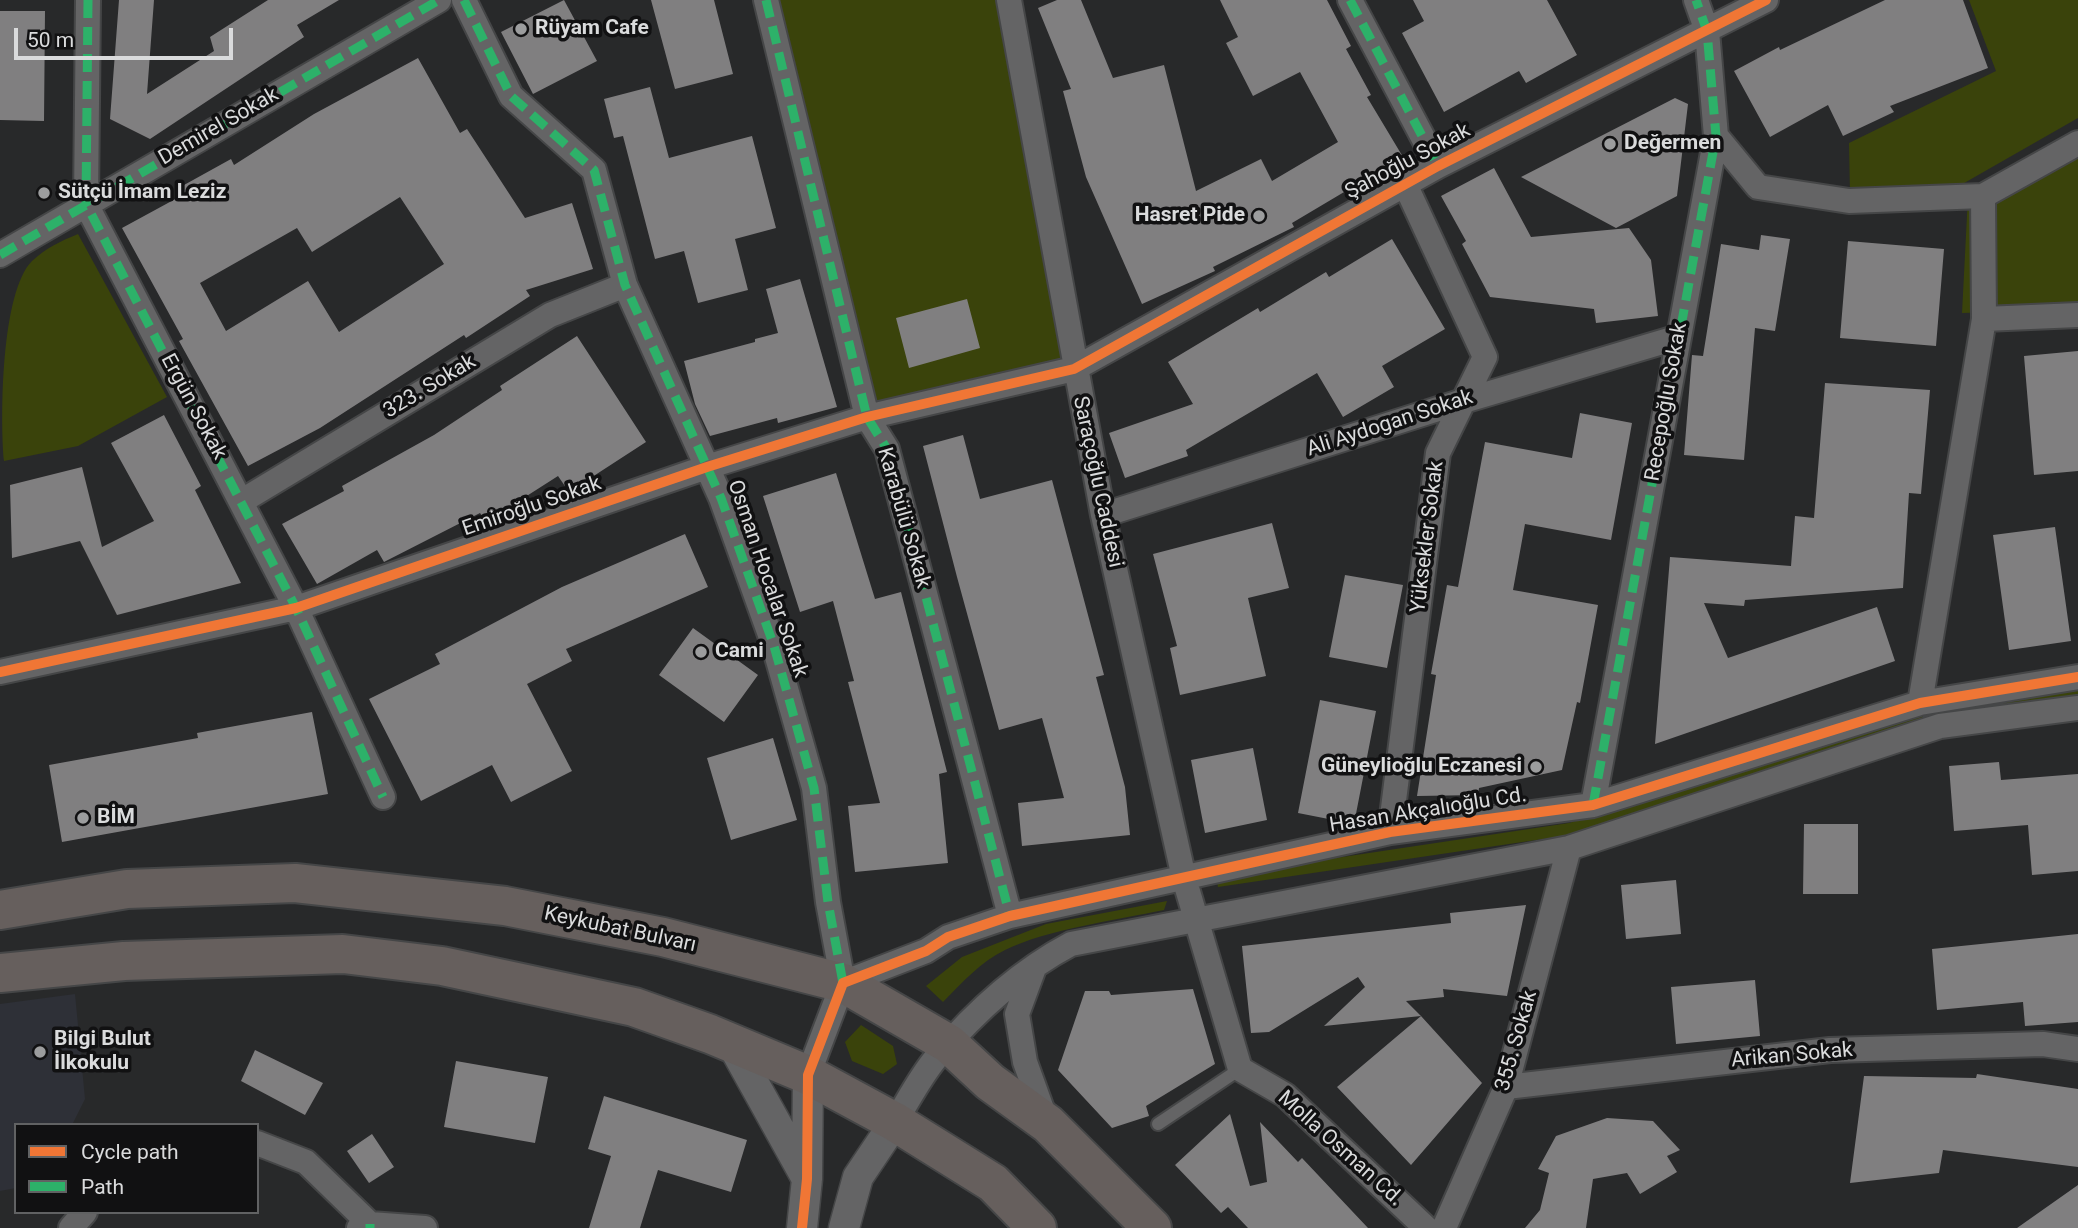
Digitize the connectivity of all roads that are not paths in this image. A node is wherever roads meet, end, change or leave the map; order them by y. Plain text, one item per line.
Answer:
1 (88, 0) edge
2 (439, 0) edge
3 (464, 0) edge
4 (766, 0) edge
5 (1009, 0) edge
6 (1350, 0) edge
7 (1696, 0) edge
8 (1766, 0) edge
9 (1707, 31) junction
10 (1716, 135) junction
11 (2078, 143) edge
12 (1438, 166) junction
13 (1405, 184) junction
14 (1983, 197) junction
15 (86, 204) junction
16 (0, 255) edge
17 (625, 285) junction
18 (2078, 315) edge
19 (1984, 319) junction
20 (1679, 337) junction
21 (1074, 369) junction
22 (1460, 402) junction
23 (867, 416) junction
24 (707, 467) junction
25 (242, 501) junction
26 (1103, 515) junction
27 (296, 608) junction
28 (0, 673) edge
29 (2078, 677) edge
30 (1920, 703) junction
31 (2078, 708) edge
32 (383, 797) dead end
33 (1593, 805) junction
34 (1390, 832) junction
35 (1569, 848) junction
36 (1184, 878) junction
37 (0, 910) edge
38 (1010, 916) junction
39 (1199, 922) junction
40 (1036, 962) junction
41 (0, 973) edge
42 (843, 983) junction
43 (732, 1044) junction
44 (949, 1044) junction
45 (2078, 1049) edge
46 (1240, 1069) junction
47 (808, 1075) junction
48 (1506, 1087) junction
49 (895, 1122) junction
50 (1048, 1124) junction
51 (1158, 1124) dead end
52 (259, 1144) edge
53 (807, 1179) junction
54 (83, 1214) edge
55 (366, 1227) edge
56 (71, 1228) edge
57 (425, 1228) edge
58 (802, 1228) edge
59 (844, 1228) edge
60 (1037, 1228) edge
61 (1153, 1228) edge
62 (1426, 1228) edge
63 (1444, 1228) edge

1 - 15 street, Ergün Sokak
2 - 15 street, Demirel Sokak
3 - 17 street, Osman Hocalar Sokak
4 - 23 street, Karabülü Sokak
5 - 21 street, Saraçoğlu Caddesi
6 - 12 street
7 - 9 street, Recepoğlu Sokak
8 - 9 street, Şahoğlu Sokak
9 - 10 street, Recepoğlu Sokak
9 - 12 street, Şahoğlu Sokak
10 - 14 street
10 - 20 street, Recepoğlu Sokak
11 - 14 street
12 - 13 street, Şahoğlu Sokak
13 - 21 street, Şahoğlu Sokak
13 - 22 street, Yüksekler Sokak
14 - 19 street
15 - 16 street, Demirel Sokak
15 - 25 street, Ergün Sokak
17 - 24 street, Osman Hocalar Sokak
17 - 25 street, 323. Sokak
18 - 19 street
19 - 30 street
20 - 22 street, Ali Aydogan Sokak
20 - 33 street, Recepoğlu Sokak
21 - 23 street, Emiroğlu Sokak
21 - 26 street, Saraçoğlu Caddesi
22 - 26 street, Ali Aydogan Sokak
22 - 34 street, Yüksekler Sokak
23 - 24 street, Emiroğlu Sokak
23 - 38 street, Karabülü Sokak
24 - 27 street, Emiroğlu Sokak
24 - 42 street, Osman Hocalar Sokak
25 - 27 street, Ergün Sokak
26 - 36 street, Saraçoğlu Caddesi
27 - 28 street, Emiroğlu Sokak
27 - 32 street, Ergün Sokak
29 - 30 street, Hasan Akçalıoğlu Cd.
30 - 33 street, Hasan Akçalıoğlu Cd.
31 - 35 street
33 - 34 street, Hasan Akçalıoğlu Cd.
34 - 36 street, Hasan Akçalıoğlu Cd.
35 - 39 street
35 - 48 street, 355. Sokak
36 - 38 street, Hasan Akçalıoğlu Cd.
36 - 39 street
37 - 42 highway, Keykubat Bulvarı
38 - 42 street, Hasan Akçalıoğlu Cd.
39 - 40 street
39 - 46 street
40 - 44 street
40 - 50 street
41 - 43 highway
42 - 44 highway, Keykubat Bulvarı
42 - 47 street
43 - 47 highway
43 - 53 street
44 - 49 street
44 - 50 highway, Keykubat Bulvarı
45 - 48 street, Arikan Sokak
46 - 51 lane
46 - 62 street, Molla Osman Cd.
47 - 49 highway
47 - 53 street
48 - 63 street, 355. Sokak
49 - 59 street
49 - 60 highway
50 - 61 highway, Keykubat Bulvarı
52 - 55 street
53 - 58 street
54 - 56 street
55 - 57 street

